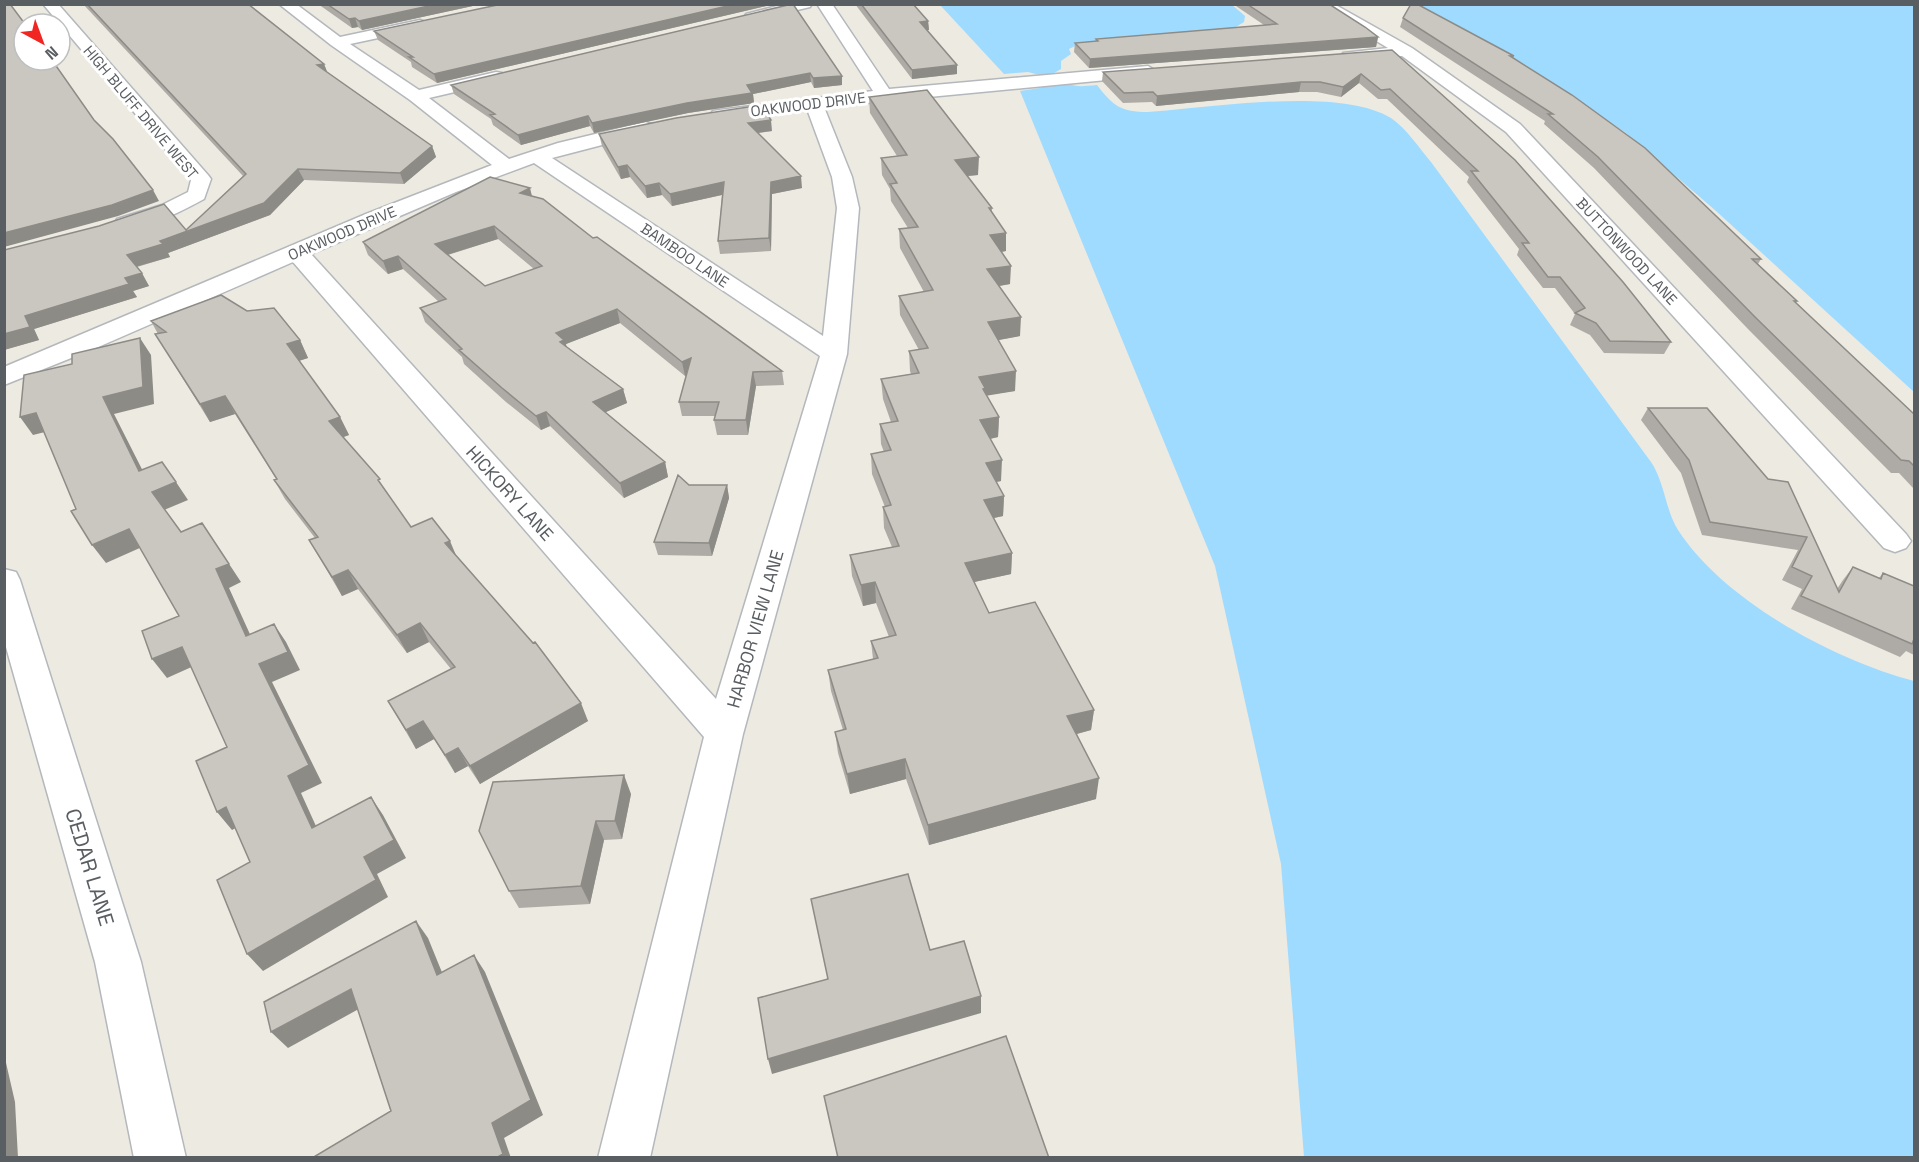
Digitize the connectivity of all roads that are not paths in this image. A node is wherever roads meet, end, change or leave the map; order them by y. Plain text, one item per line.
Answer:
1 (50, 4) edge
2 (286, 4) edge
3 (805, 4) edge
4 (824, 4) edge
5 (1322, 4) edge
6 (439, 21) edge
7 (736, 21) edge
8 (337, 42) junction
9 (1406, 51) junction
10 (1335, 57) edge
11 (1170, 69) edge
12 (508, 74) edge
13 (884, 94) junction
14 (416, 96) junction
15 (813, 102) junction
16 (703, 118) edge
17 (662, 125) edge
18 (536, 156) junction
19 (505, 166) junction
20 (106, 229) edge
21 (297, 252) junction
22 (834, 354) junction
23 (4, 377) edge
24 (1895, 541) dead end
25 (4, 580) edge
26 (724, 734) junction
27 (160, 1158) edge
28 (624, 1158) edge

1 - 20 street, HIGH BLUFF DRIVE WEST
2 - 8 street
3 - 7 street
4 - 13 street
5 - 9 street, BUTTONWOOD LANE
6 - 8 street
8 - 14 street
9 - 10 street
9 - 24 street, BUTTONWOOD LANE
11 - 13 street, OAKWOOD DRIVE
12 - 14 street
13 - 15 street, OAKWOOD DRIVE
14 - 19 street
15 - 16 street, OAKWOOD DRIVE
15 - 22 street, HARBOR VIEW LANE
17 - 18 street, OAKWOOD DRIVE
18 - 19 street, OAKWOOD DRIVE
18 - 22 street, BAMBOO LANE
19 - 21 street, OAKWOOD DRIVE
21 - 23 street, OAKWOOD DRIVE
21 - 26 street, HICKORY LANE
22 - 26 street, HARBOR VIEW LANE
25 - 27 street, CEDAR LANE
26 - 28 street, HARBOR VIEW LANE

